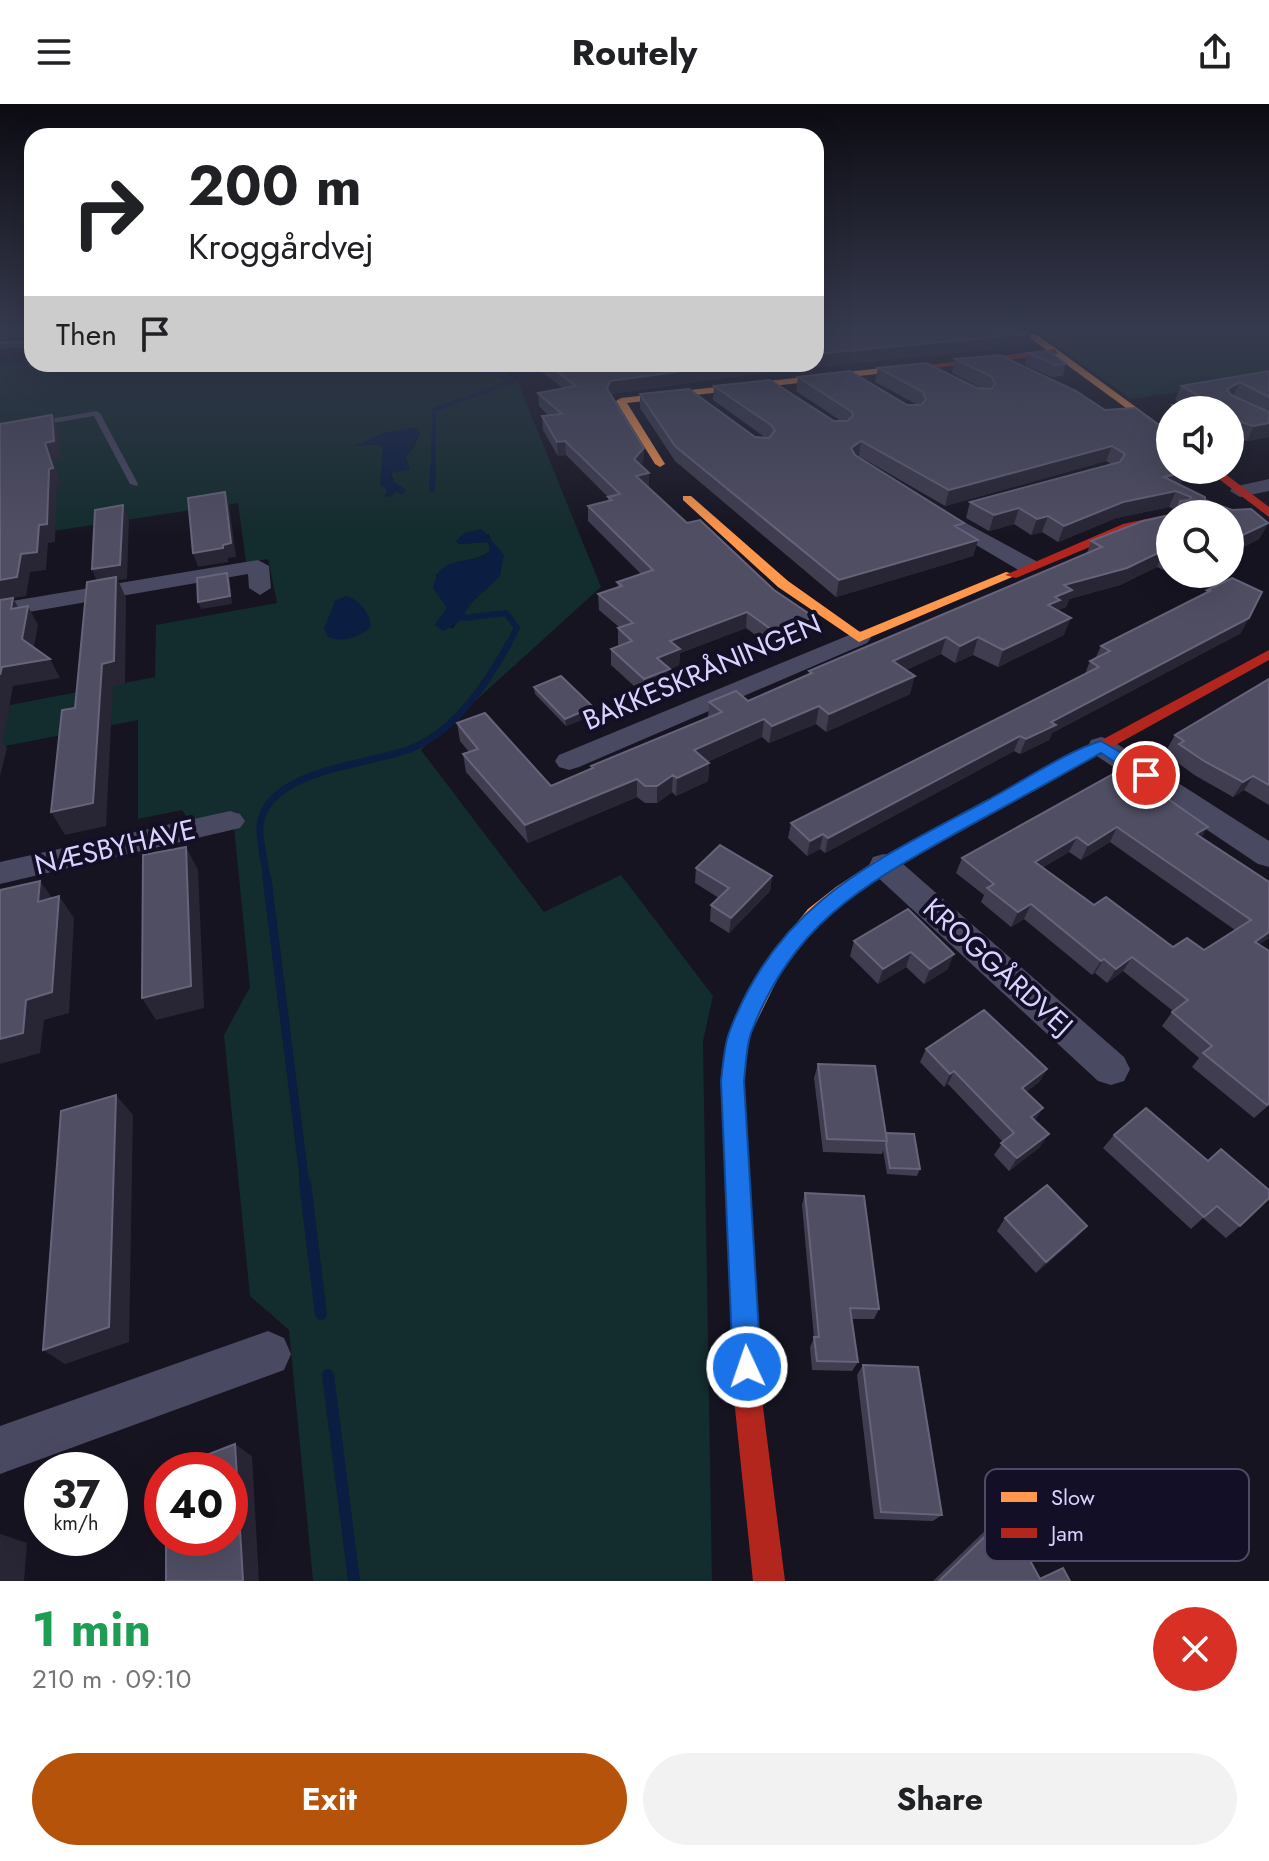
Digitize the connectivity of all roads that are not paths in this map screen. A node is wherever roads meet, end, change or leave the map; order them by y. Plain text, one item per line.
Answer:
1 (637, 399) edge
2 (698, 399) edge
3 (1118, 399) edge
4 (713, 410) edge
5 (1156, 427) edge
6 (0, 430) edge
7 (660, 464) dead end
8 (134, 484) dead end
9 (1231, 484) edge
10 (1269, 485) edge
11 (1240, 491) junction
12 (687, 498) dead end
13 (918, 501) edge
14 (971, 508) edge
15 (1244, 511) edge
16 (1266, 511) edge
17 (941, 516) junction
18 (1156, 521) edge
19 (1028, 566) junction
20 (260, 588) dead end
21 (0, 610) edge
22 (859, 638) junction
23 (1268, 657) edge
24 (1101, 746) junction
25 (569, 761) dead end
26 (230, 821) dead end
27 (1269, 856) edge
28 (884, 865) junction
29 (0, 873) edge
30 (1111, 1069) dead end
31 (268, 1354) dead end
32 (0, 1450) edge
33 (769, 1581) edge

1 - 7 street
2 - 4 street
3 - 5 street
6 - 8 lane
9 - 11 street
10 - 11 street
11 - 16 street
12 - 22 street, BAKKESKRÅNINGEN
13 - 17 street
14 - 17 street
15 - 16 street
17 - 19 street
18 - 19 street, BAKKESKRÅNINGEN
19 - 22 street, BAKKESKRÅNINGEN
20 - 21 street
22 - 25 street, BAKKESKRÅNINGEN
23 - 24 street
24 - 27 street
24 - 28 street
26 - 29 street, NÆSBYHAVE
28 - 30 street, KROGGÅRDVEJ
28 - 33 street
31 - 32 street

